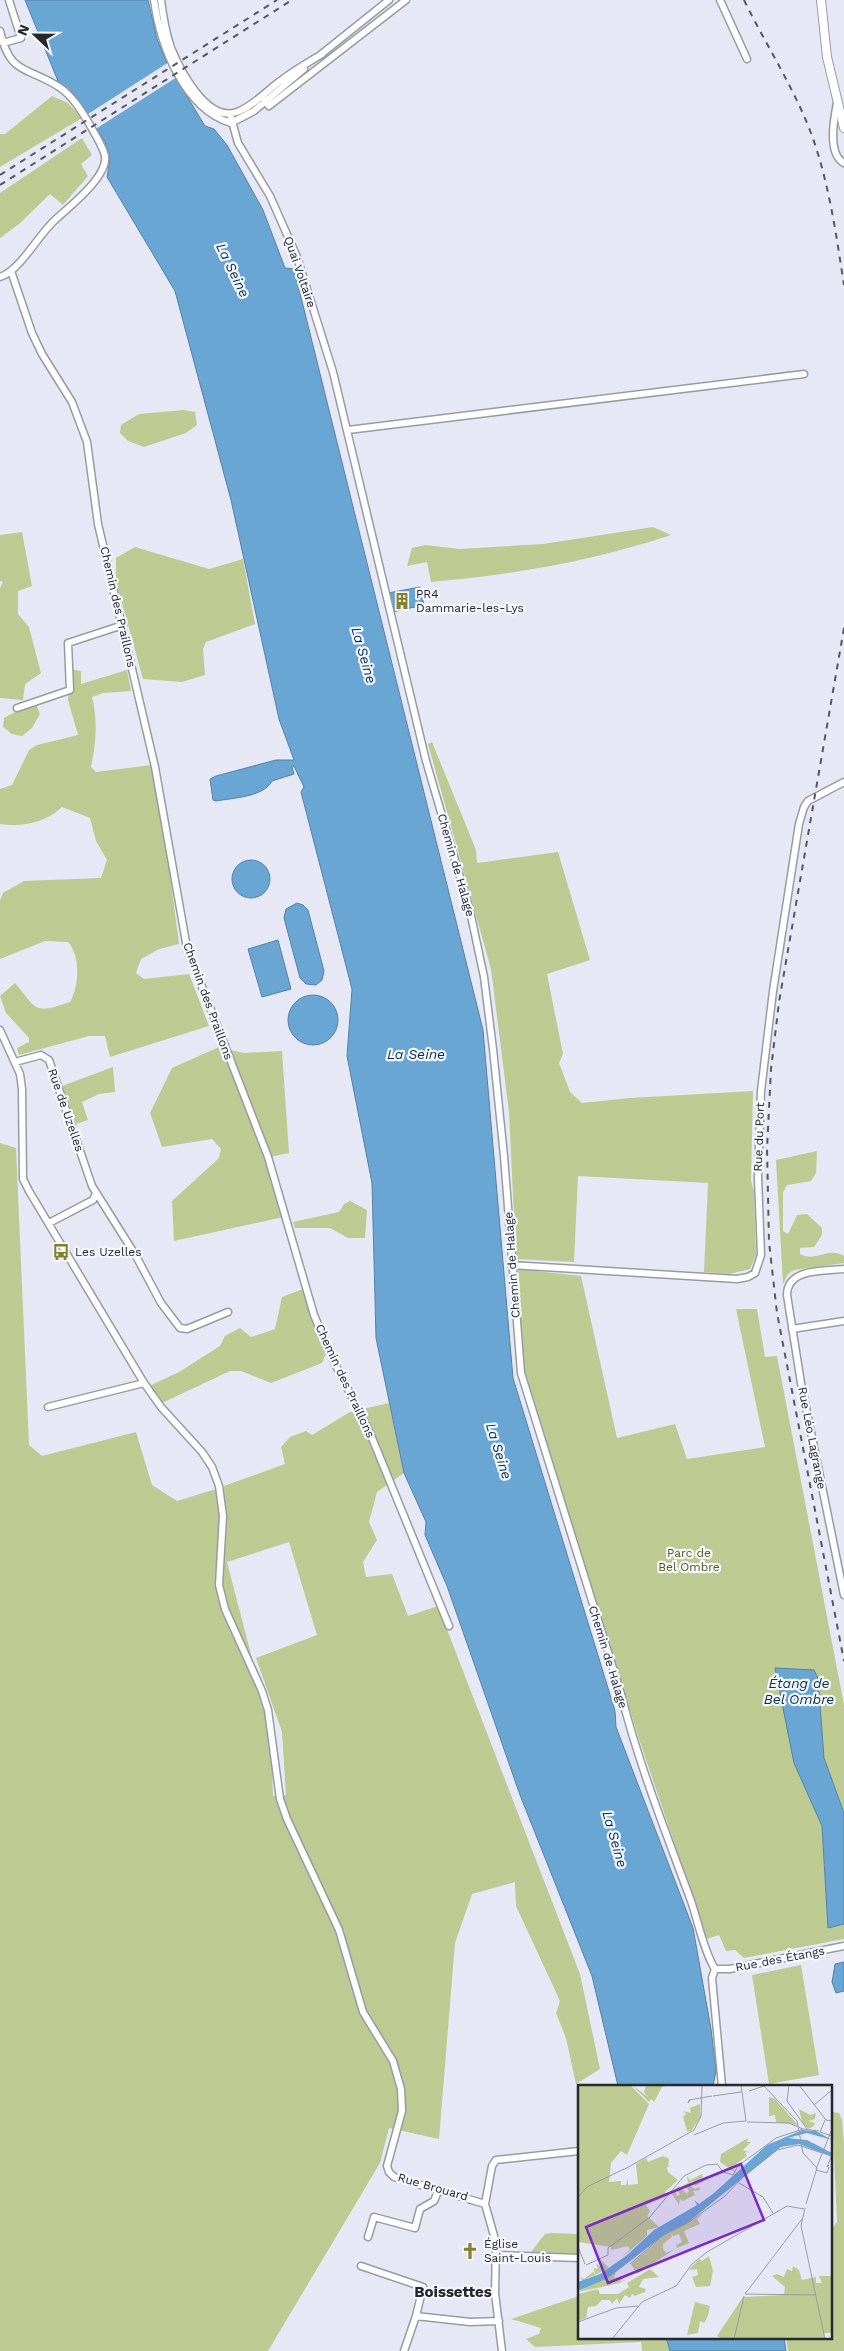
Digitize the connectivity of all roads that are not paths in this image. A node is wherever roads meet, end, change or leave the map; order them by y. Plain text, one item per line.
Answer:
1 (9, 0) edge
2 (170, 0) edge
3 (389, 0) edge
4 (406, 0) edge
5 (720, 0) edge
6 (821, 0) edge
7 (158, 1) edge
8 (0, 30) edge
9 (339, 40) junction
10 (3, 43) junction
11 (344, 47) junction
12 (322, 54) junction
13 (747, 59) dead end
14 (260, 96) junction
15 (265, 102) junction
16 (838, 102) junction
17 (230, 114) junction
18 (231, 123) junction
19 (844, 128) edge
20 (844, 163) edge
21 (11, 272) junction
22 (0, 277) edge
23 (804, 374) dead end
24 (348, 430) junction
25 (123, 625) junction
26 (17, 708) dead end
27 (844, 782) edge
28 (0, 1030) edge
29 (15, 1062) junction
30 (96, 1193) junction
31 (49, 1223) junction
32 (511, 1265) junction
33 (844, 1269) edge
34 (228, 1312) dead end
35 (844, 1321) edge
36 (792, 1329) junction
37 (144, 1383) junction
38 (48, 1407) dead end
39 (844, 1595) edge
40 (449, 1626) dead end
41 (844, 1946) edge
42 (715, 1969) junction
43 (722, 2085) edge
44 (578, 2151) edge
45 (439, 2190) junction
46 (484, 2204) junction
47 (368, 2237) dead end
48 (495, 2254) junction
49 (578, 2258) edge
50 (361, 2266) dead end
51 (416, 2316) junction
52 (499, 2321) junction
53 (404, 2351) edge
54 (502, 2351) edge

1 - 10 street
2 - 7 street
3 - 9 street
4 - 11 street
5 - 13 street
6 - 16 main road
7 - 17 street
7 - 18 street
8 - 10 street
9 - 11 street
9 - 12 street
10 - 21 street
11 - 15 street
12 - 14 street
12 - 15 street
14 - 15 street
14 - 17 street
15 - 18 street
16 - 19 main road
16 - 20 street
17 - 18 street, Quai Voltaire
18 - 24 street, Quai Voltaire
21 - 22 street
21 - 25 street, Chemin des Praillons
23 - 24 street
24 - 32 street, Chemin de Halage
25 - 26 street
25 - 40 street, Chemin des Praillons
27 - 32 street, Rue du Port
28 - 29 street
29 - 30 street, Rue de Uzelles
29 - 31 street
30 - 31 street
30 - 34 street, Rue de Uzelles
31 - 37 street
32 - 42 street, Chemin de Halage
33 - 36 street, Rue Léo Lagrange
35 - 36 street
36 - 39 street, Rue Léo Lagrange
37 - 38 street
37 - 45 street, Rue Brouard
41 - 42 street, Rue des Étangs
42 - 43 street, Chemin de Halage
44 - 46 street
45 - 46 street, Rue Brouard
45 - 47 street
46 - 48 street, Rue Brouard
48 - 49 street
48 - 52 street, Rue Brouard
50 - 51 street
51 - 52 street
51 - 53 street
52 - 54 street

